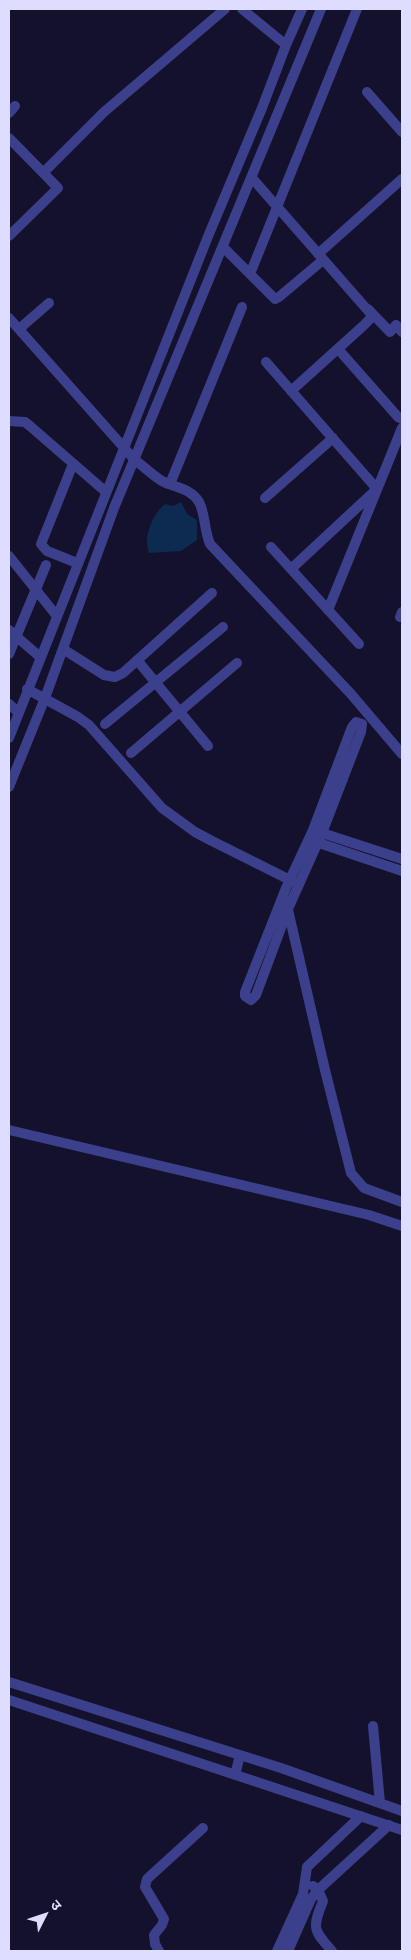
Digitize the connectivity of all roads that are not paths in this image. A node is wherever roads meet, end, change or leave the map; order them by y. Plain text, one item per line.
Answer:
1 (225, 9) edge
2 (242, 9) edge
3 (302, 9) edge
4 (321, 9) edge
5 (357, 9) edge
6 (286, 46) junction
7 (366, 92) dead end
8 (402, 132) edge
9 (9, 138) edge
10 (44, 172) junction
11 (252, 178) junction
12 (402, 179) edge
13 (276, 207) junction
14 (11, 232) edge
15 (223, 247) junction
16 (321, 257) junction
17 (250, 274) junction
18 (49, 303) dead end
19 (242, 307) dead end
20 (367, 308) junction
21 (9, 318) edge
22 (19, 329) junction
23 (402, 332) edge
24 (338, 349) junction
25 (266, 362) dead end
26 (291, 391) junction
27 (402, 419) edge
28 (9, 421) edge
29 (402, 428) edge
30 (333, 438) junction
31 (124, 446) junction
32 (134, 459) junction
33 (73, 464) junction
34 (170, 484) junction
35 (377, 489) junction
36 (106, 492) junction
37 (265, 498) dead end
38 (271, 547) dead end
39 (9, 556) edge
40 (77, 563) junction
41 (46, 565) dead end
42 (291, 569) junction
43 (37, 590) junction
44 (212, 593) dead end
45 (328, 610) junction
46 (56, 615) junction
47 (223, 627) dead end
48 (12, 634) edge
49 (359, 644) dead end
50 (63, 649) junction
51 (9, 654) edge
52 (40, 657) junction
53 (137, 660) junction
54 (237, 663) dead end
55 (155, 682) junction
56 (27, 689) junction
57 (45, 698) junction
58 (9, 704) edge
59 (179, 711) junction
60 (18, 712) junction
61 (11, 724) edge
62 (105, 724) dead end
63 (9, 738) edge
64 (208, 746) dead end
65 (130, 753) dead end
66 (402, 754) edge
67 (9, 787) edge
68 (315, 836) junction
69 (402, 859) edge
70 (402, 871) edge
71 (294, 882) junction
72 (288, 909) junction
73 (9, 1130) edge
74 (402, 1202) edge
75 (402, 1226) edge
76 (9, 1682) edge
77 (9, 1700) edge
78 (373, 1726) dead end
79 (240, 1755) junction
80 (235, 1775) junction
81 (380, 1803) junction
82 (402, 1811) edge
83 (361, 1816) junction
84 (389, 1826) junction
85 (203, 1828) dead end
86 (402, 1830) edge
87 (305, 1878) junction
88 (318, 1890) junction
89 (159, 1951) edge
90 (277, 1951) edge
91 (288, 1951) edge
92 (332, 1951) edge

1 - 10 street
2 - 6 street
3 - 6 street
4 - 11 street
5 - 13 street
6 - 31 street
7 - 8 street
9 - 10 street
10 - 14 street
11 - 13 street
11 - 15 street
12 - 16 street
13 - 16 street
13 - 17 street
15 - 17 street
15 - 32 street
16 - 17 street
16 - 20 street
18 - 22 street
19 - 34 street
20 - 23 street
20 - 24 street
21 - 22 street
22 - 31 street
24 - 26 street
24 - 27 street
25 - 26 street
26 - 30 street
28 - 33 street
29 - 35 street
30 - 35 street
30 - 37 street
31 - 32 street
31 - 36 street
32 - 34 street
32 - 50 street
33 - 36 street
33 - 40 street
34 - 66 street
35 - 42 street
35 - 45 street
36 - 40 street
38 - 42 street
39 - 43 street
40 - 46 street
41 - 43 street
42 - 45 street
43 - 46 street
43 - 48 street
44 - 53 street
45 - 49 street
46 - 52 street
47 - 55 street
48 - 51 street
48 - 52 street
50 - 53 street
50 - 57 street
52 - 56 street
53 - 55 street
54 - 59 street
55 - 59 street
55 - 62 street
56 - 57 street
56 - 60 street
57 - 67 street
57 - 71 street
58 - 60 street
59 - 64 street
59 - 65 street
60 - 61 street
61 - 63 street
68 - 68 street
68 - 69 street
68 - 70 street
68 - 71 street
71 - 72 street
71 - 72 street
72 - 74 street
73 - 75 street
76 - 79 street
77 - 80 street
78 - 81 street
79 - 80 street
79 - 81 street
80 - 83 street
81 - 82 street
83 - 84 street
83 - 87 street
84 - 86 street
84 - 88 street
85 - 89 street
87 - 88 street
87 - 90 street
88 - 91 street
88 - 92 street

